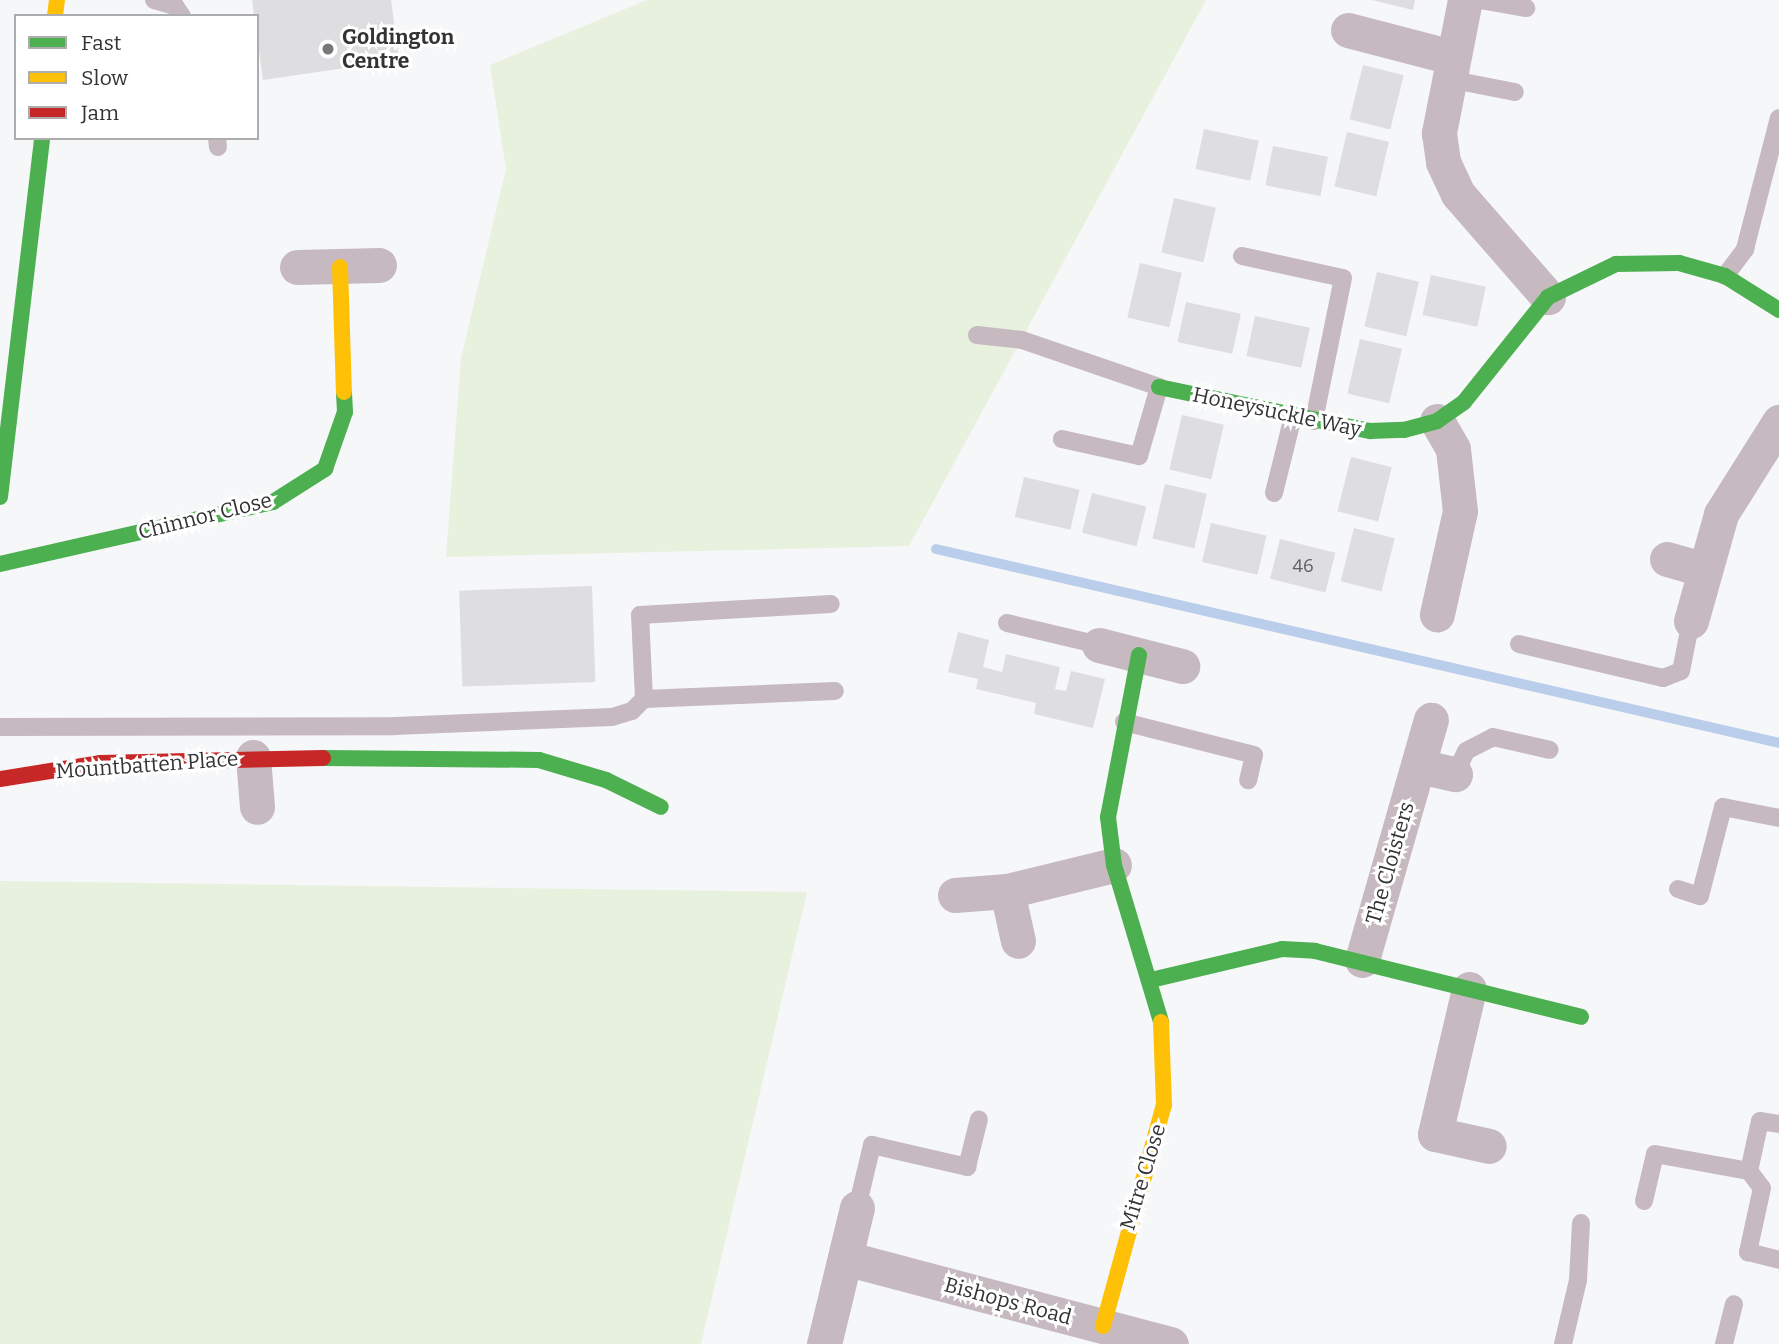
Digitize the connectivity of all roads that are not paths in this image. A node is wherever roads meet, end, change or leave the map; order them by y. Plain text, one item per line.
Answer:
1 (154, 0) edge
2 (1465, 0) edge
3 (1480, 0) edge
4 (1526, 8) dead end
5 (181, 14) edge
6 (1348, 30) dead end
7 (1450, 68) junction
8 (1515, 92) dead end
9 (1779, 118) edge
10 (42, 140) edge
11 (1242, 256) dead end
12 (379, 265) dead end
13 (297, 267) dead end
14 (340, 268) junction
15 (1725, 276) junction
16 (1548, 297) junction
17 (1779, 310) edge
18 (977, 334) dead end
19 (1159, 387) junction
20 (1293, 416) junction
21 (1314, 421) junction
22 (1437, 421) junction
23 (1779, 422) edge
24 (1062, 439) dead end
25 (3, 463) edge
26 (1274, 493) dead end
27 (0, 497) edge
28 (1667, 559) dead end
29 (0, 565) edge
30 (1702, 569) junction
31 (831, 604) dead end
32 (1437, 614) dead end
33 (1692, 621) joint
34 (1007, 623) dead end
35 (1519, 644) dead end
36 (1099, 645) joint
37 (1139, 655) junction
38 (1182, 667) dead end
39 (835, 691) dead end
40 (644, 699) junction
41 (1431, 720) dead end
42 (1124, 722) junction
43 (0, 727) edge
44 (1550, 750) dead end
45 (253, 757) junction
46 (1419, 766) junction
47 (1455, 774) joint
48 (0, 779) edge
49 (1248, 780) dead end
50 (257, 807) dead end
51 (661, 807) dead end
52 (1779, 818) edge
53 (1114, 865) junction
54 (1678, 889) dead end
55 (1007, 891) junction
56 (955, 895) dead end
57 (1018, 941) dead end
58 (1362, 960) junction
59 (1151, 980) junction
60 (1469, 989) junction
61 (1581, 1017) dead end
62 (979, 1119) dead end
63 (1779, 1125) edge
64 (1489, 1146) dead end
65 (1749, 1171) junction
66 (1644, 1201) dead end
67 (857, 1208) joint
68 (1581, 1223) dead end
69 (845, 1258) junction
70 (1779, 1260) edge
71 (1734, 1304) dead end
72 (1103, 1326) junction
73 (824, 1344) edge
74 (1171, 1344) edge
75 (1563, 1344) edge
76 (1724, 1344) edge

1 - 5 lane
2 - 7 street
3 - 4 lane
6 - 7 street
7 - 8 lane
7 - 16 street
9 - 15 lane
10 - 25 street
11 - 21 lane
12 - 14 street
13 - 14 street
14 - 29 street, Chinnor Close
15 - 16 street, Honeysuckle Way
15 - 17 street, Honeysuckle Way
16 - 22 street, Honeysuckle Way
18 - 19 lane
19 - 20 street, Honeysuckle Way
19 - 24 lane
20 - 21 street, Honeysuckle Way
20 - 26 lane
21 - 22 street, Honeysuckle Way
22 - 32 street
23 - 30 street
25 - 27 street
28 - 30 street
30 - 33 street
31 - 40 lane
33 - 35 lane
34 - 36 lane
36 - 37 street
37 - 38 street
37 - 42 street, Mitre Close
39 - 40 lane
40 - 43 lane
41 - 46 street, The Cloisters
42 - 49 lane
42 - 53 street, Mitre Close
44 - 47 lane
45 - 48 street, Mountbatten Place
45 - 50 street, Mountbatten Place
45 - 51 street, Mountbatten Place
46 - 47 street
46 - 58 street, The Cloisters
52 - 54 lane
53 - 55 street
53 - 59 street, Mitre Close
55 - 56 street
55 - 57 street
58 - 59 street
58 - 60 street
59 - 72 street, Mitre Close
60 - 61 street
60 - 64 street
62 - 67 lane
63 - 65 lane
65 - 66 lane
65 - 70 lane
67 - 69 street
68 - 75 lane
69 - 72 street, Bishops Road
69 - 73 street
71 - 76 lane
72 - 74 street, Bishops Road

